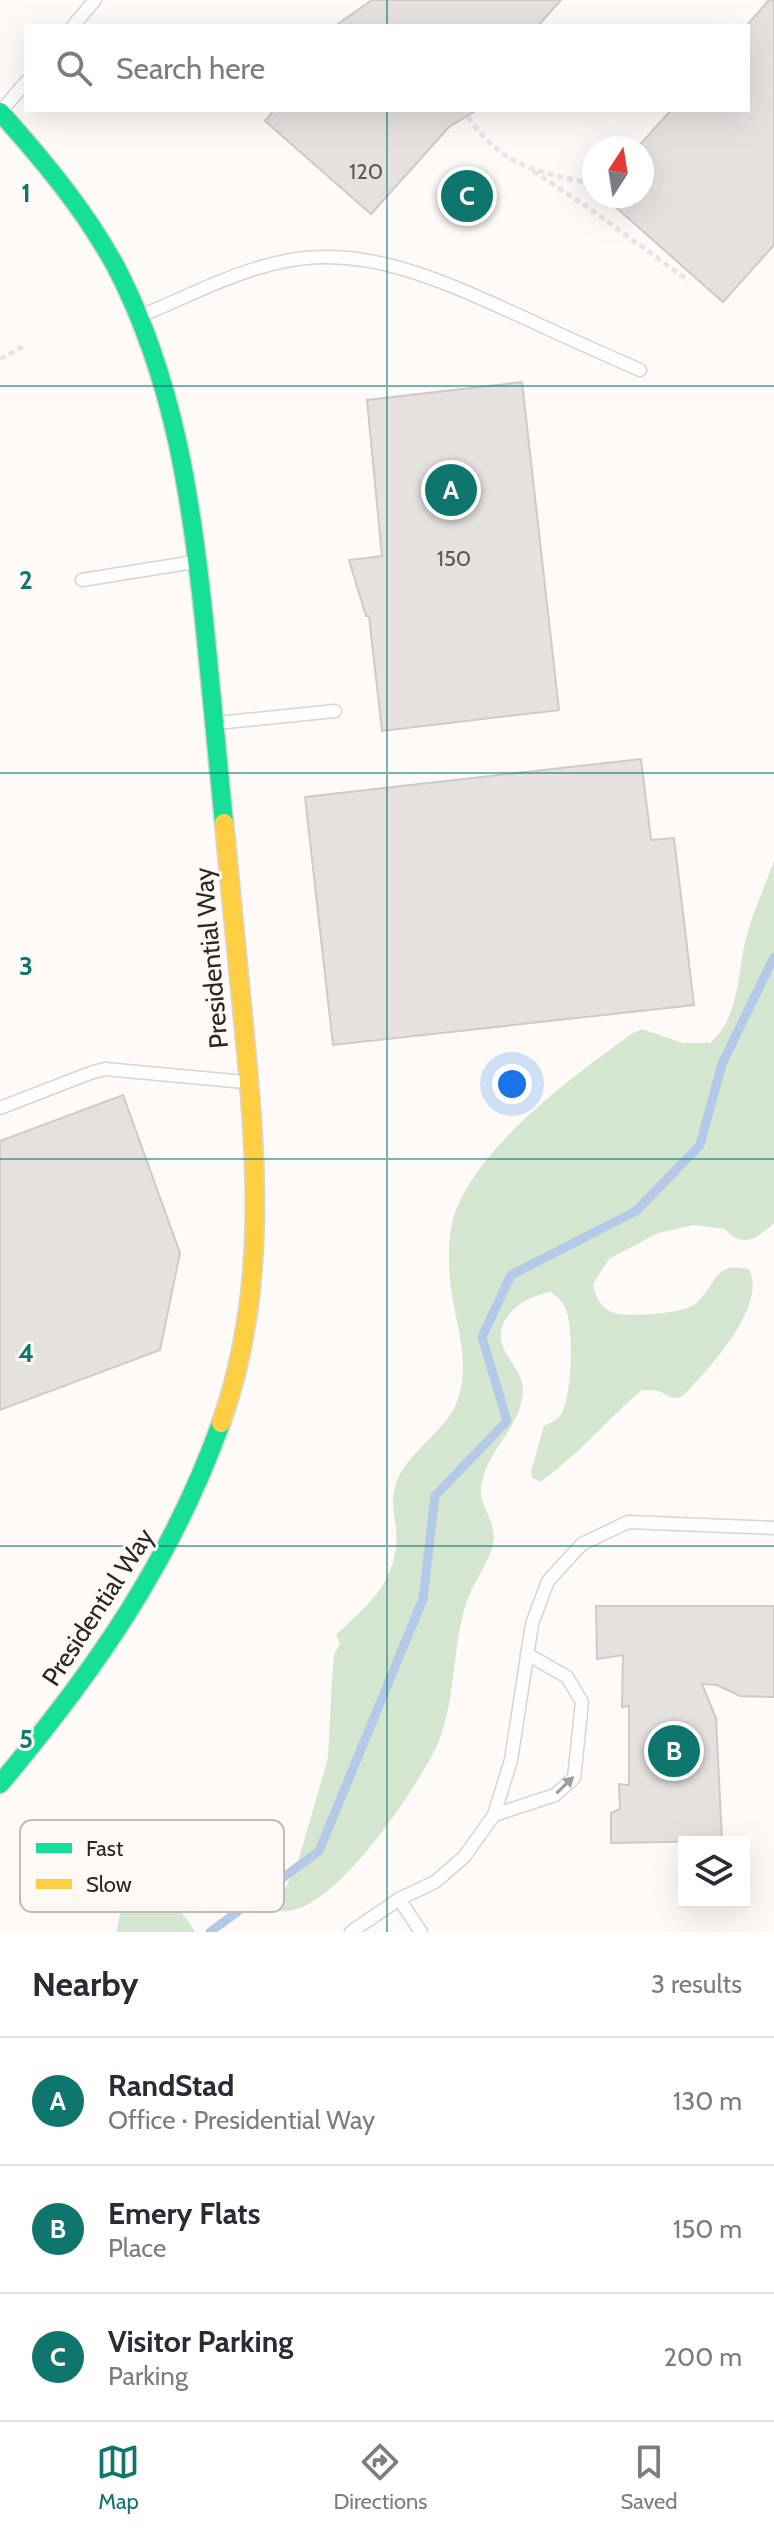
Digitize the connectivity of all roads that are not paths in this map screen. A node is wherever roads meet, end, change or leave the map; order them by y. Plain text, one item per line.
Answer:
1 (95, 0) edge
2 (75, 24) edge
3 (24, 84) edge
4 (0, 112) edge
5 (140, 317) junction
6 (640, 370) dead end
7 (198, 562) junction
8 (82, 580) dead end
9 (335, 711) dead end
10 (214, 723) junction
11 (249, 1082) junction
12 (0, 1108) edge
13 (774, 1528) edge
14 (527, 1654) junction
15 (0, 1784) edge
16 (494, 1815) junction
17 (399, 1899) junction
18 (351, 1932) edge
19 (421, 1932) edge

1 - 2 lane
3 - 4 lane
4 - 5 street, Presidential Way
5 - 6 lane
5 - 7 street, Presidential Way
7 - 8 lane
7 - 10 street, Presidential Way
9 - 10 lane
10 - 11 street, Presidential Way
11 - 12 lane
11 - 15 street, Presidential Way
13 - 14 lane
14 - 16 lane
16 -> 14 lane
16 - 17 lane
17 - 18 lane
17 - 19 lane

